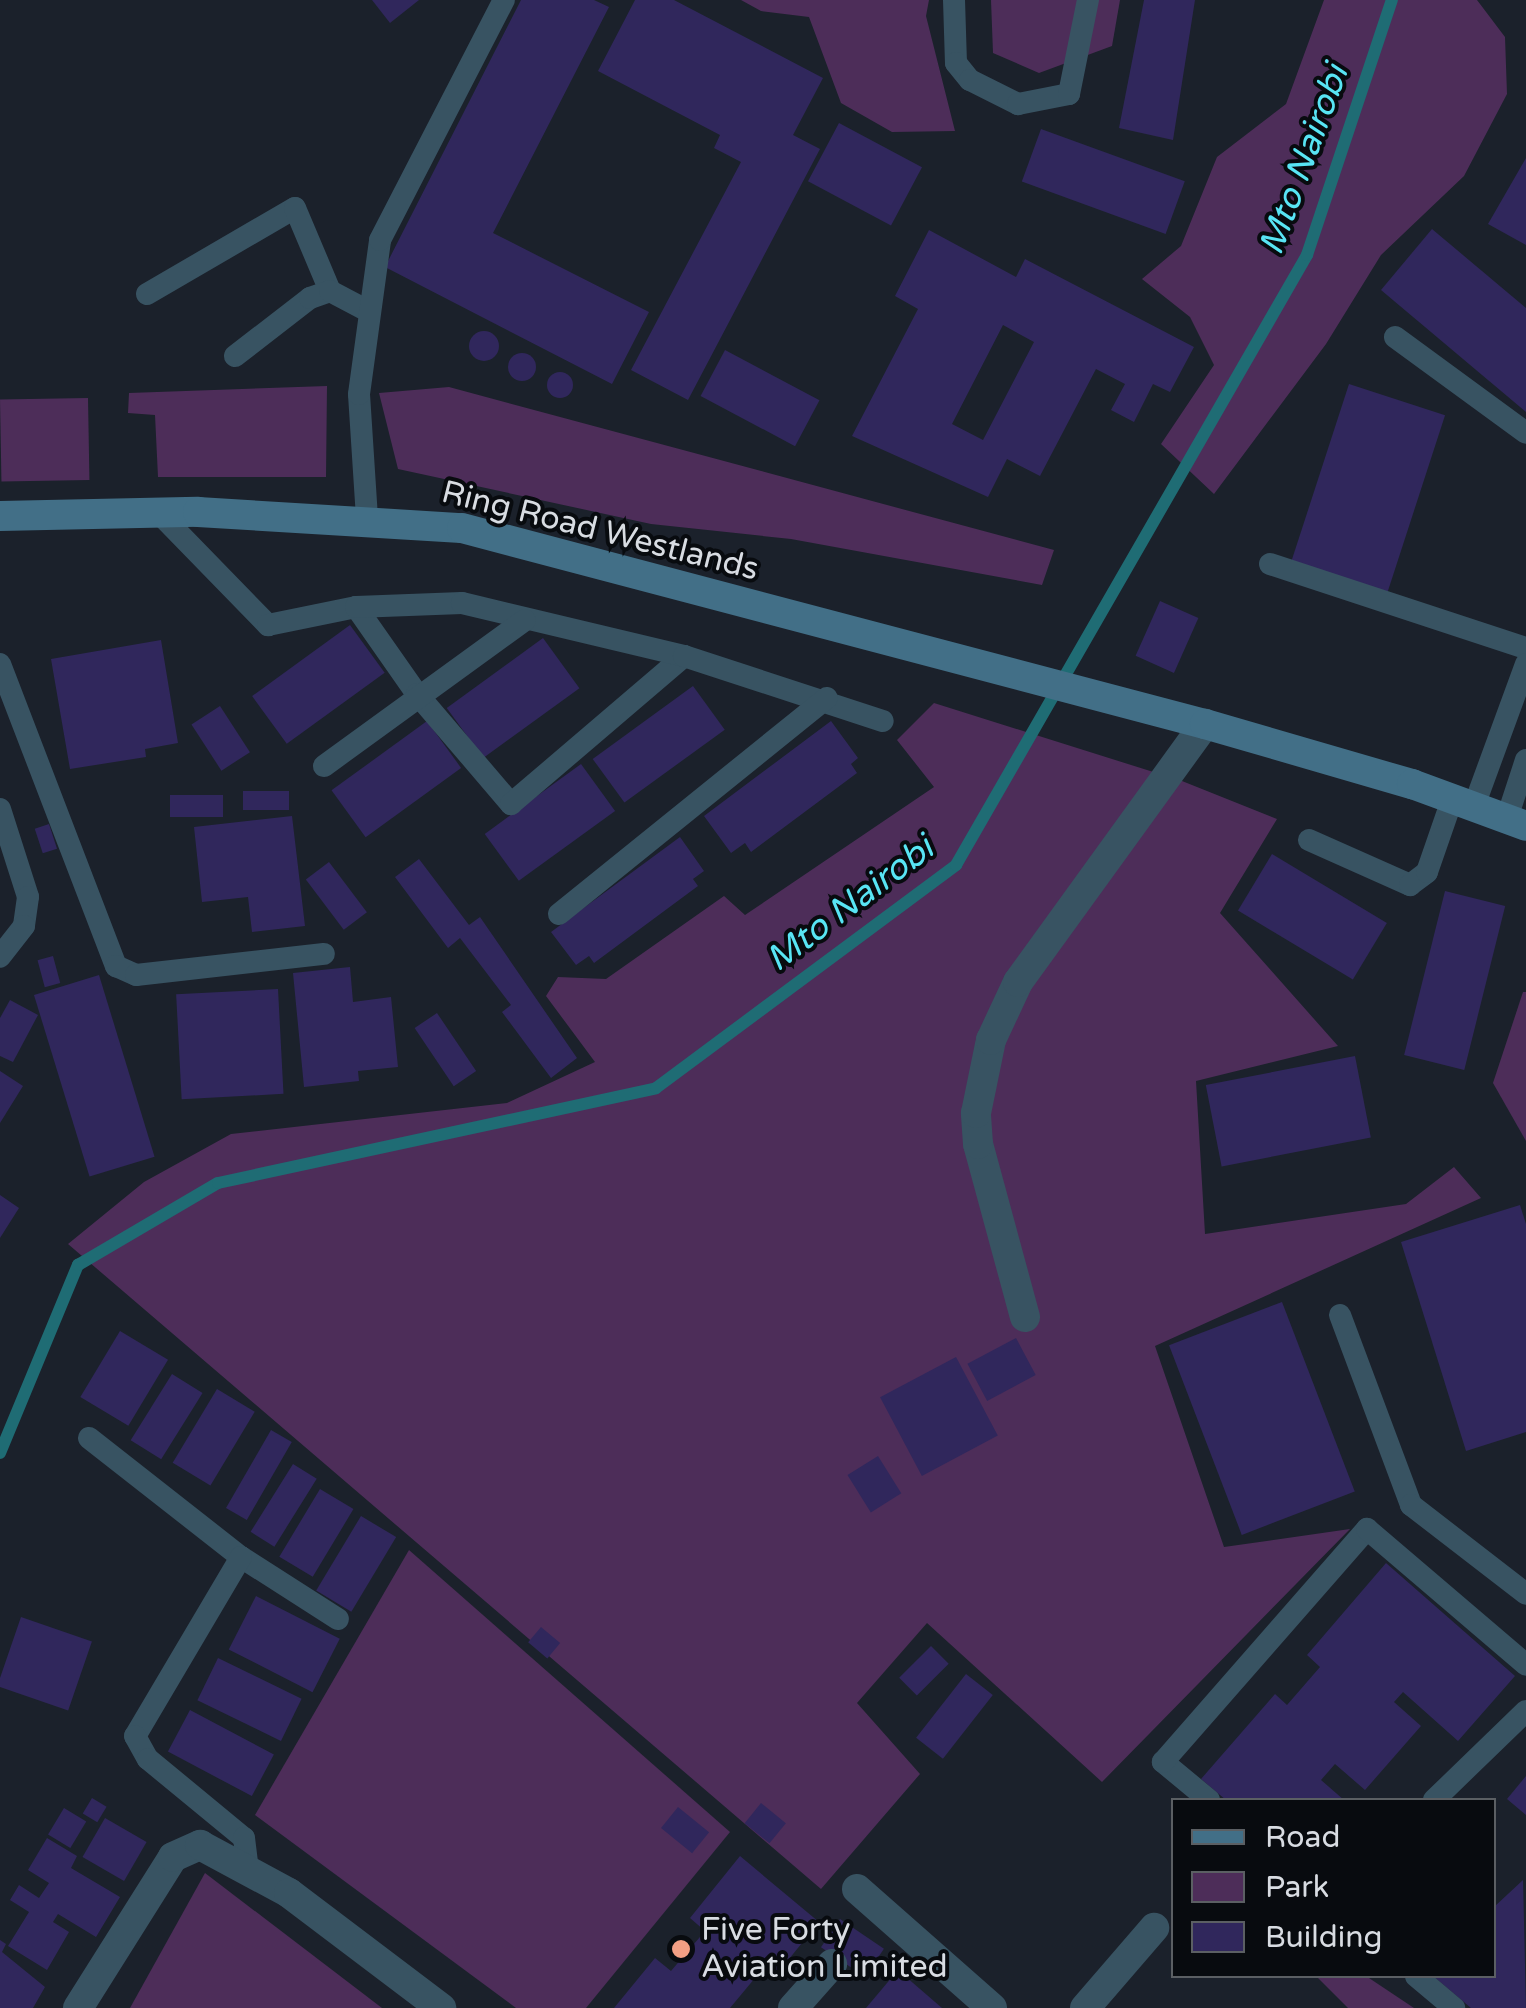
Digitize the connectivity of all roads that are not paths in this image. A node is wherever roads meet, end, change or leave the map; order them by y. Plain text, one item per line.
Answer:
1 (504, 0) edge
2 (954, 0) edge
3 (1088, 0) edge
4 (330, 291) junction
5 (146, 294) dead end
6 (370, 312) junction
7 (1395, 338) dead end
8 (235, 356) dead end
9 (1526, 434) edge
10 (158, 512) junction
11 (0, 516) edge
12 (366, 518) junction
13 (1270, 564) dead end
14 (356, 606) junction
15 (525, 620) junction
16 (1526, 648) edge
17 (684, 656) junction
18 (0, 664) edge
19 (1526, 664) edge
20 (417, 694) junction
21 (827, 698) junction
22 (883, 720) dead end
23 (1205, 724) junction
24 (1526, 760) edge
25 (324, 766) dead end
26 (1464, 801) junction
27 (0, 809) edge
28 (1516, 822) edge
29 (1309, 840) dead end
30 (559, 914) dead end
31 (324, 954) dead end
32 (0, 957) edge
33 (1340, 1316) dead end
34 (1025, 1317) dead end
35 (90, 1438) dead end
36 (242, 1557) junction
37 (1526, 1594) edge
38 (338, 1619) dead end
39 (1526, 1665) edge
40 (1526, 1710) edge
41 (1207, 1798) edge
42 (1436, 1798) edge
43 (248, 1871) junction
44 (858, 1889) dead end
45 (1154, 1928) dead end
46 (832, 1964) dead end
47 (1418, 1978) edge
48 (78, 2008) edge
49 (440, 2008) edge
50 (793, 2008) edge
51 (992, 2008) edge
52 (1084, 2008) edge
53 (1454, 2008) edge

1 - 6 lane
2 - 3 lane
4 - 5 lane
4 - 6 lane
4 - 8 lane
6 - 12 lane
7 - 9 lane
10 - 11 main road, Ring Road Westlands
10 - 12 main road, Ring Road Westlands
10 - 14 lane
12 - 23 main road, Ring Road Westlands
13 - 16 lane
14 - 15 lane
14 - 20 lane
15 - 17 lane
15 - 20 lane
17 - 20 lane
17 - 21 lane
18 - 31 lane
19 - 26 lane
20 - 25 lane
21 - 22 lane
21 - 30 lane
23 - 26 main road
23 - 34 street
24 - 28 lane
26 - 28 main road
26 - 29 lane
27 - 32 lane
33 - 37 lane
35 - 36 lane
36 - 38 lane
36 - 43 lane
39 - 41 lane
40 - 42 lane
43 - 48 street
43 - 49 street
44 - 51 street
45 - 52 street
46 - 50 street
47 - 53 lane

